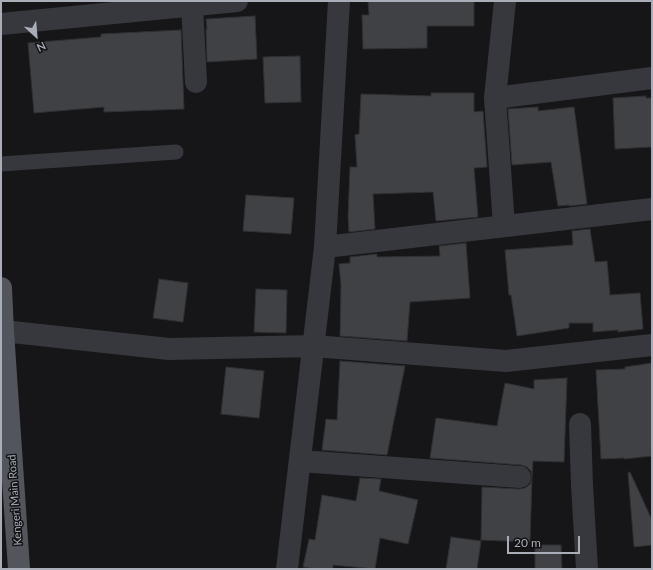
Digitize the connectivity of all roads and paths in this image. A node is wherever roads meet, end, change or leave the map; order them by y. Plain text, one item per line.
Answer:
1 (237, 1) edge
2 (339, 1) edge
3 (505, 1) edge
4 (192, 6) junction
5 (1, 24) edge
6 (652, 78) edge
7 (196, 82) dead end
8 (495, 98) junction
9 (176, 152) dead end
10 (1, 164) edge
11 (652, 208) edge
12 (504, 226) junction
13 (326, 247) junction
14 (1, 288) edge
15 (3, 331) junction
16 (652, 344) edge
17 (313, 346) junction
18 (580, 424) dead end
19 (300, 461) junction
20 (520, 477) dead end
21 (19, 569) edge
22 (287, 569) edge
23 (587, 569) edge

1 - 4 street
2 - 13 street
3 - 8 street
4 - 5 street
4 - 7 street
6 - 8 street
8 - 12 street
9 - 10 lane
11 - 12 street
12 - 13 street
13 - 17 street
14 - 15 main road, Kengeri Main Road
15 - 17 street
15 - 21 main road, Kengeri Main Road
16 - 17 street
17 - 19 street
18 - 23 street
19 - 20 street
19 - 22 street

